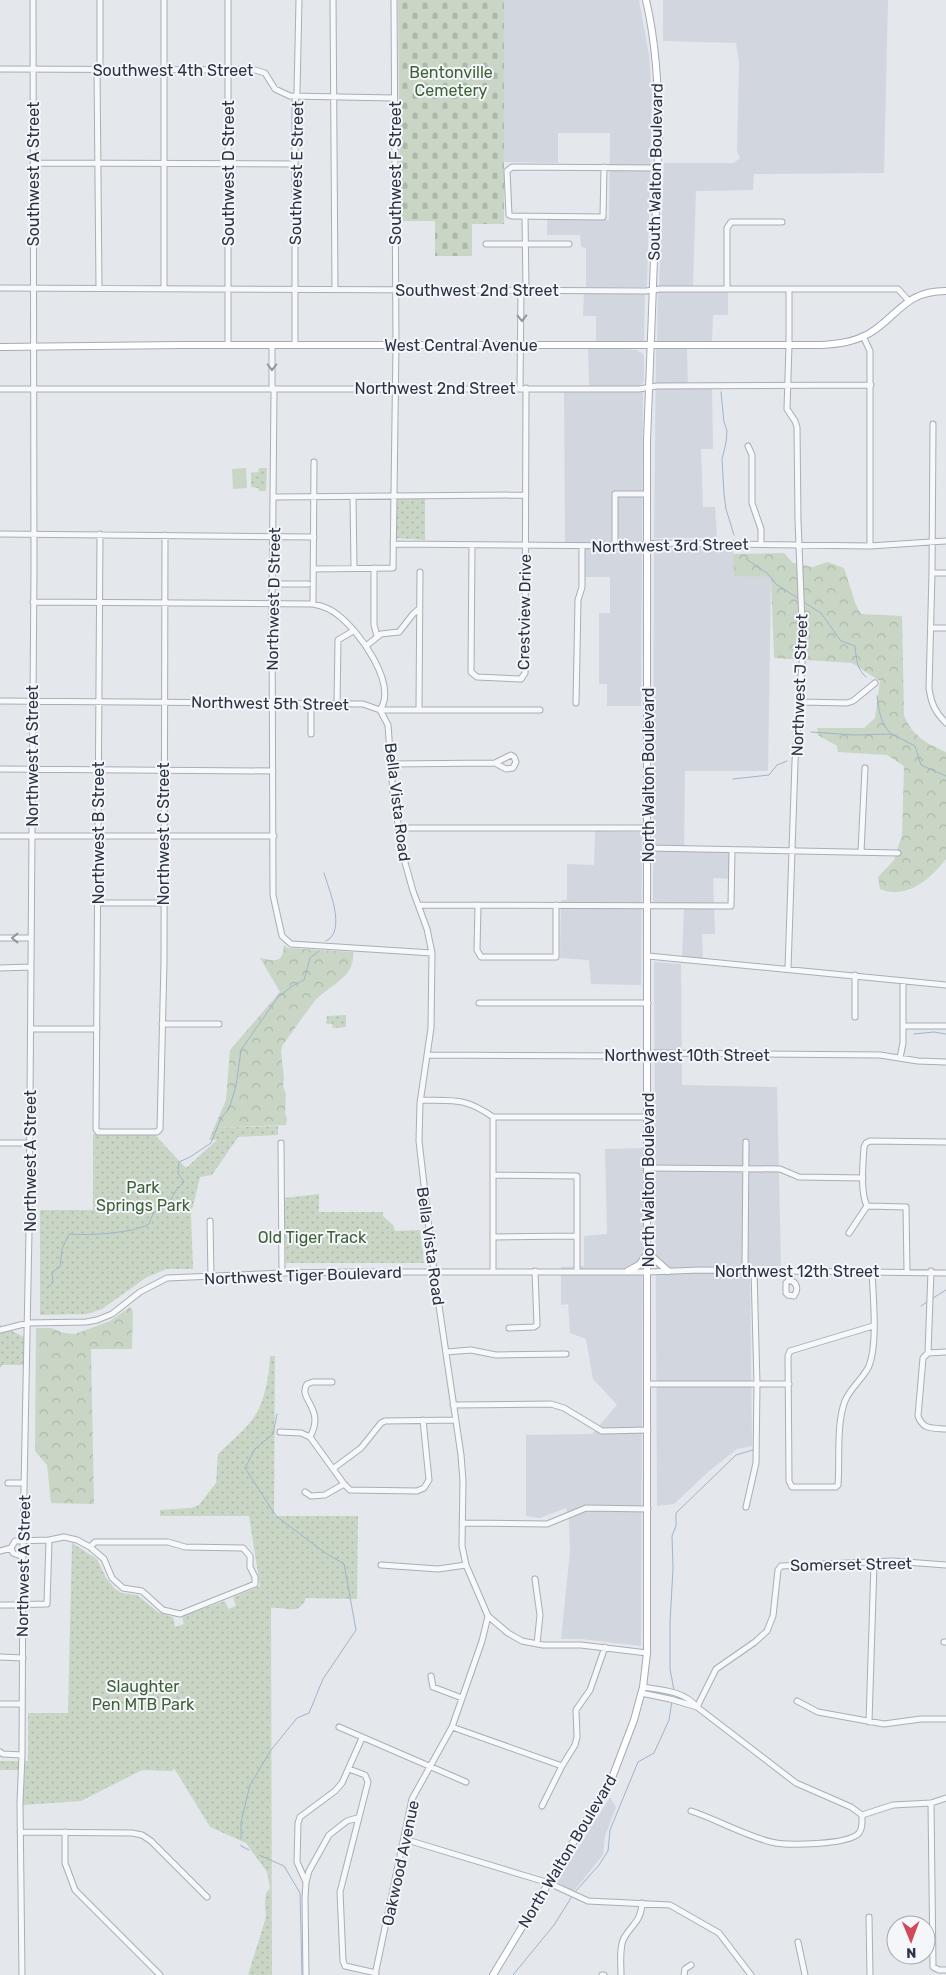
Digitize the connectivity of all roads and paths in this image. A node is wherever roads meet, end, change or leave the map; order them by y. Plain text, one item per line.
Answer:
1 (33, 0) edge
2 (100, 0) edge
3 (164, 0) edge
4 (228, 0) edge
5 (299, 0) edge
6 (333, 0) edge
7 (394, 0) edge
8 (646, 0) edge
9 (0, 69) edge
10 (33, 69) junction
11 (98, 69) junction
12 (164, 69) junction
13 (228, 69) junction
14 (296, 96) junction
15 (333, 98) junction
16 (394, 98) junction
17 (33, 163) junction
18 (99, 163) junction
19 (164, 164) junction
20 (229, 164) junction
21 (295, 164) junction
22 (604, 167) junction
23 (658, 168) junction
24 (525, 216) junction
25 (782, 222) dead end
26 (486, 244) dead end
27 (526, 244) junction
28 (569, 244) dead end
29 (0, 288) edge
30 (33, 288) junction
31 (99, 288) junction
32 (164, 288) junction
33 (228, 289) junction
34 (295, 289) junction
35 (335, 289) junction
36 (727, 289) junction
37 (789, 289) junction
38 (396, 290) junction
39 (524, 290) junction
40 (652, 290) junction
41 (946, 291) edge
42 (909, 301) junction
43 (864, 336) junction
44 (228, 345) junction
45 (272, 345) junction
46 (295, 345) junction
47 (396, 345) junction
48 (522, 345) junction
49 (650, 345) junction
50 (789, 345) junction
51 (0, 347) edge
52 (34, 347) junction
53 (871, 385) junction
54 (787, 386) junction
55 (274, 388) junction
56 (395, 388) junction
57 (523, 388) junction
58 (648, 388) junction
59 (0, 389) edge
60 (34, 389) junction
61 (933, 424) dead end
62 (748, 446) dead end
63 (314, 462) dead end
64 (647, 494) junction
65 (525, 495) junction
66 (274, 497) junction
67 (314, 497) junction
68 (353, 497) junction
69 (393, 497) junction
70 (0, 534) edge
71 (34, 534) junction
72 (100, 534) junction
73 (165, 535) junction
74 (274, 536) junction
75 (314, 537) junction
76 (932, 541) junction
77 (946, 541) edge
78 (393, 544) junction
79 (761, 544) junction
80 (800, 544) junction
81 (472, 545) junction
82 (525, 545) junction
83 (647, 545) junction
84 (582, 546) junction
85 (615, 546) junction
86 (870, 546) junction
87 (314, 568) junction
88 (354, 568) junction
89 (374, 568) junction
90 (420, 572) dead end
91 (932, 573) junction
92 (946, 574) edge
93 (272, 584) junction
94 (308, 584) dead end
95 (33, 602) junction
96 (99, 603) junction
97 (165, 603) junction
98 (272, 604) junction
99 (313, 604) junction
100 (419, 609) junction
101 (931, 628) junction
102 (946, 628) edge
103 (353, 631) junction
104 (377, 636) junction
105 (366, 646) junction
106 (874, 683) dead end
107 (0, 701) edge
108 (33, 701) junction
109 (99, 701) junction
110 (164, 702) junction
111 (800, 702) junction
112 (273, 703) junction
113 (311, 703) junction
114 (337, 703) junction
115 (576, 703) dead end
116 (419, 708) junction
117 (380, 710) junction
118 (540, 710) dead end
119 (946, 723) edge
120 (311, 734) dead end
121 (495, 763) dead end
122 (391, 764) junction
123 (865, 768) dead end
124 (0, 769) edge
125 (32, 769) junction
126 (98, 770) junction
127 (163, 770) junction
128 (273, 771) junction
129 (398, 828) junction
130 (647, 828) junction
131 (0, 836) edge
132 (32, 836) junction
133 (98, 836) junction
134 (163, 836) junction
135 (274, 836) junction
136 (648, 848) junction
137 (732, 850) junction
138 (793, 851) junction
139 (861, 852) junction
140 (898, 853) dead end
141 (97, 903) junction
142 (163, 903) junction
143 (419, 905) junction
144 (478, 905) junction
145 (647, 905) junction
146 (556, 906) junction
147 (0, 938) edge
148 (31, 938) junction
149 (432, 953) junction
150 (648, 956) junction
151 (31, 967) junction
152 (0, 968) edge
153 (788, 969) junction
154 (855, 975) junction
155 (902, 980) junction
156 (946, 984) edge
157 (480, 1003) dead end
158 (648, 1003) junction
159 (855, 1017) dead end
160 (162, 1024) junction
161 (219, 1024) dead end
162 (903, 1026) junction
163 (946, 1026) edge
164 (31, 1028) junction
165 (97, 1029) junction
166 (648, 1054) junction
167 (427, 1055) junction
168 (900, 1058) junction
169 (946, 1062) edge
170 (421, 1100) junction
171 (493, 1117) junction
172 (648, 1117) junction
173 (98, 1132) joint
174 (746, 1142) dead end
175 (946, 1142) edge
176 (0, 1143) edge
177 (29, 1143) junction
178 (281, 1143) dead end
179 (648, 1168) junction
180 (746, 1168) junction
181 (493, 1175) junction
182 (863, 1178) junction
183 (867, 1206) junction
184 (210, 1221) dead end
185 (849, 1233) dead end
186 (493, 1236) junction
187 (577, 1236) junction
188 (648, 1253) junction
189 (745, 1270) junction
190 (754, 1270) junction
191 (493, 1271) junction
192 (535, 1271) junction
193 (577, 1271) junction
194 (628, 1271) junction
195 (668, 1271) junction
196 (788, 1271) junction
197 (872, 1271) junction
198 (907, 1271) junction
199 (282, 1272) junction
200 (434, 1272) junction
201 (648, 1272) junction
202 (931, 1272) junction
203 (946, 1273) edge
204 (211, 1278) junction
205 (789, 1280) dead end
206 (28, 1323) junction
207 (873, 1326) junction
208 (509, 1328) dead end
209 (0, 1330) edge
210 (446, 1352) junction
211 (928, 1352) junction
212 (946, 1352) edge
213 (566, 1354) dead end
214 (332, 1382) dead end
215 (648, 1384) junction
216 (756, 1384) junction
217 (789, 1384) junction
218 (454, 1405) junction
219 (423, 1420) junction
220 (456, 1420) junction
221 (946, 1429) edge
222 (648, 1430) junction
223 (280, 1432) dead end
224 (310, 1437) junction
225 (334, 1468) junction
226 (8, 1482) dead end
227 (24, 1483) junction
228 (344, 1484) junction
229 (305, 1492) dead end
230 (746, 1507) dead end
231 (648, 1509) junction
232 (462, 1523) junction
233 (23, 1540) junction
234 (49, 1540) junction
235 (90, 1547) junction
236 (11, 1548) junction
237 (0, 1551) edge
238 (23, 1557) junction
239 (874, 1563) junction
240 (381, 1565) dead end
241 (466, 1565) junction
242 (946, 1565) edge
243 (535, 1579) dead end
244 (23, 1604) junction
245 (0, 1605) edge
246 (488, 1616) junction
247 (536, 1644) junction
248 (605, 1647) junction
249 (647, 1652) junction
250 (0, 1657) edge
251 (22, 1658) junction
252 (431, 1676) dead end
253 (642, 1690) junction
254 (462, 1698) junction
255 (797, 1701) dead end
256 (0, 1704) edge
257 (22, 1704) junction
258 (697, 1707) junction
259 (946, 1719) edge
260 (868, 1722) junction
261 (339, 1727) dead end
262 (452, 1727) junction
263 (362, 1738) junction
264 (0, 1752) edge
265 (22, 1755) junction
266 (562, 1766) junction
267 (430, 1767) junction
268 (349, 1769) junction
269 (466, 1782) dead end
270 (946, 1798) edge
271 (931, 1803) junction
272 (542, 1806) dead end
273 (691, 1811) dead end
274 (862, 1815) junction
275 (357, 1818) junction
276 (20, 1832) junction
277 (64, 1832) junction
278 (404, 1839) junction
279 (306, 1882) junction
280 (549, 1884) junction
281 (207, 1896) dead end
282 (642, 1903) junction
283 (869, 1917) dead end
284 (798, 1942) dead end
285 (691, 1965) dead end
286 (946, 1970) edge
287 (375, 1974) edge
288 (22, 1975) edge
289 (160, 1975) edge
290 (306, 1975) edge
291 (493, 1975) edge
292 (621, 1975) edge
293 (684, 1975) edge
294 (751, 1975) edge
295 (805, 1975) edge
296 (870, 1975) edge

1 - 10 street, Southwest A Street
2 - 11 street
3 - 12 street
4 - 13 street, Southwest D Street
5 - 14 street, Southwest E Street
6 - 15 street
7 - 16 street, Southwest F Street
8 - 23 main road, South Walton Boulevard
9 - 10 street, Southwest 4th Street
10 - 11 street, Southwest 4th Street
10 - 17 street, Southwest A Street
11 - 12 street, Southwest 4th Street
11 - 18 street
12 - 13 street, Southwest 4th Street
12 - 19 street
13 - 14 street, Southwest 4th Street
13 - 20 street, Southwest D Street
14 - 15 street, Southwest 4th Street
14 - 21 street, Southwest E Street
15 - 16 street, Southwest 4th Street
15 - 35 street
16 - 38 street, Southwest F Street
17 - 18 street
17 - 30 street, Southwest A Street
18 - 19 street
18 - 31 street
19 - 20 street
19 - 32 street
20 - 21 street
20 - 33 street, Southwest D Street
21 - 34 street, Southwest E Street
22 - 23 street
22 - 24 street
22 - 24 street
23 - 40 main road, South Walton Boulevard
24 - 27 street
25 - 36 street
26 - 27 street
27 - 28 street
27 - 39 street
29 - 30 street, Southwest 2nd Street
30 - 31 street, Southwest 2nd Street
30 - 52 street, Southwest A Street
31 - 32 street, Southwest 2nd Street
32 - 33 street, Southwest 2nd Street
33 - 34 street, Southwest 2nd Street
33 - 44 street, Southwest D Street
34 - 35 street, Southwest 2nd Street
34 - 46 street, Southwest E Street
35 - 38 street, Southwest 2nd Street
36 - 37 street, Southwest 2nd Street
36 - 40 street, Southwest 2nd Street
37 - 42 street, Southwest 2nd Street
37 - 50 street, Northwest J Street
38 - 39 street, Southwest 2nd Street
38 - 47 street, Southwest F Street
39 - 40 street, Southwest 2nd Street
39 -> 48 street
40 - 49 main road, South Walton Boulevard
41 - 42 main road
42 - 43 main road, West Central Avenue
43 - 50 main road, West Central Avenue
43 - 53 street
44 - 45 main road, West Central Avenue
44 - 52 main road, West Central Avenue
45 - 46 main road, West Central Avenue
45 -> 55 street, Northwest D Street
46 - 47 main road, West Central Avenue
47 - 48 main road, West Central Avenue
47 - 56 street, Southwest F Street
48 - 49 main road, West Central Avenue
48 - 57 street
49 - 50 main road, West Central Avenue
49 - 58 main road, North Walton Boulevard
50 - 54 street, Northwest J Street
51 - 52 main road, West Central Avenue
52 - 60 street, Northwest A Street
53 - 54 street, Northwest 2nd Street
53 - 86 street
54 - 58 street, Northwest 2nd Street
54 - 80 street, Northwest J Street
55 - 56 street, Northwest 2nd Street
55 - 60 street, Northwest 2nd Street
55 - 66 street, Northwest D Street
56 - 57 street, Northwest 2nd Street
56 - 69 street, Southwest F Street
57 - 58 street, Northwest 2nd Street
57 - 65 street
58 - 64 main road, North Walton Boulevard
59 - 60 street, Northwest 2nd Street
60 - 71 street, Northwest A Street
61 - 76 street
62 - 79 street
63 - 67 street
64 - 83 main road, North Walton Boulevard
64 - 85 street
65 - 69 street
65 - 82 street
66 - 67 street
66 - 74 street, Northwest D Street
67 - 68 street
67 - 75 street
68 - 69 street
68 - 88 street
69 - 78 street, Southwest F Street
70 - 71 street
71 - 72 street
71 - 95 street, Northwest A Street
72 - 73 street
72 - 96 street, Northwest B Street
73 - 74 street
73 - 97 street, Northwest C Street
74 - 75 street
74 - 93 street, Northwest D Street
75 - 87 street
76 - 77 street, Northwest 3rd Street
76 - 86 street, Northwest 3rd Street
76 - 91 street
78 - 81 street, Northwest 3rd Street
78 - 89 street, Southwest F Street
79 - 80 street, Northwest 3rd Street
79 - 83 street, Northwest 3rd Street
80 - 86 street, Northwest 3rd Street
80 - 111 street, Northwest J Street
81 - 82 street, Northwest 3rd Street
81 - 82 street, Crestview Drive
82 - 84 street, Northwest 3rd Street
83 - 85 street, Northwest 3rd Street
83 - 130 main road, North Walton Boulevard
84 - 85 street, Northwest 3rd Street
84 - 115 street
87 - 88 street
87 - 99 street
88 - 89 street
89 - 104 street
90 - 100 street
91 - 92 street
91 - 101 street
93 - 94 street
93 - 98 street, Northwest D Street
95 - 96 street
95 - 108 street, Northwest A Street
96 - 97 street
96 - 109 street, Northwest B Street
97 - 98 street
97 - 110 street, Northwest C Street
98 - 99 street
98 - 112 street, Northwest D Street
99 - 103 street
100 - 104 street
100 - 116 street
101 - 102 street
101 - 119 street
103 - 105 street
103 - 114 street
104 - 105 street
105 - 117 street
106 - 111 street
107 - 108 street, Northwest 5th Street
108 - 109 street, Northwest 5th Street
108 - 125 street, Northwest A Street
109 - 110 street, Northwest 5th Street
109 - 126 street, Northwest B Street
110 - 112 street, Northwest 5th Street
110 - 127 street, Northwest C Street
111 - 138 street, Northwest J Street
112 - 113 street, Northwest 5th Street
112 - 128 street, Northwest D Street
113 - 114 street, Northwest 5th Street
113 - 120 street
114 - 117 street, Northwest 5th Street
116 - 117 street, Northwest 5th Street
116 - 118 street, Northwest 5th Street
117 - 122 street, Bella Vista Road
121 - 122 street
122 - 129 street, Bella Vista Road
123 - 139 street
124 - 125 street
125 - 126 street
125 - 132 street, Northwest A Street
126 - 127 street
126 - 133 street, Northwest B Street
127 - 128 street
127 - 134 street, Northwest C Street
128 - 135 street, Northwest D Street
129 - 130 street
129 - 143 street, Bella Vista Road
130 - 136 main road, North Walton Boulevard
131 - 132 street
132 - 133 street
132 - 148 street, Northwest A Street
133 - 134 street
133 - 141 street, Northwest B Street
134 - 135 street
134 - 142 street, Northwest C Street
135 - 149 street, Northwest D Street
136 - 137 street
136 - 145 main road, North Walton Boulevard
137 - 138 street
137 - 145 street
138 - 139 street
138 - 153 street, Northwest J Street
139 - 140 street
141 - 142 street
141 - 165 street, Northwest B Street
142 - 160 street, Northwest C Street
143 - 144 street
143 - 149 street, Bella Vista Road
144 - 146 street
144 - 146 street
145 - 146 street
145 - 150 main road, North Walton Boulevard
148 -> 147 street
148 - 151 street, Northwest A Street
149 - 167 street, Bella Vista Road
150 - 153 street
150 - 158 main road, North Walton Boulevard
151 - 152 street
151 - 164 street, Northwest A Street
153 - 154 street
154 - 155 street
154 - 159 street
155 - 156 street
155 - 162 street
157 - 158 street
158 - 166 main road, North Walton Boulevard
160 - 161 street
160 - 173 street, Northwest C Street
162 - 163 street
162 - 168 street
164 - 165 street
164 - 177 street, Northwest A Street
165 - 173 street, Northwest B Street
166 - 167 street, Northwest 10th Street
166 - 168 street, Northwest 10th Street
166 - 172 main road, North Walton Boulevard
167 - 170 street, Bella Vista Road
168 - 169 street, Northwest 10th Street
170 - 171 street
170 - 200 street, Bella Vista Road
171 - 172 street
171 - 181 street
172 - 179 main road, North Walton Boulevard
174 - 180 street
175 - 182 street
176 - 177 street
177 - 206 street, Northwest A Street
178 - 199 street
179 - 180 street
179 - 188 main road, North Walton Boulevard
180 - 182 street
180 - 189 street
181 - 186 street
181 - 187 street
182 - 183 street
183 - 185 street
183 - 198 street
184 - 204 street
186 - 187 street
186 - 191 street
187 - 193 street
188 - 194 main road
188 - 195 main road
188 - 201 main road, North Walton Boulevard
189 - 190 street, Northwest 12th Street
189 - 195 street, Northwest 12th Street
190 - 196 street, Northwest 12th Street
190 - 216 street
191 - 192 street, Northwest Tiger Boulevard
191 - 200 street, Northwest Tiger Boulevard
192 - 193 street, Northwest Tiger Boulevard
192 - 208 street
193 - 194 street, Northwest Tiger Boulevard
194 - 201 street, Northwest Tiger Boulevard
195 - 201 street, Northwest 12th Street
196 - 197 street, Northwest 12th Street
196 - 205 street
197 - 198 street, Northwest 12th Street
197 - 207 street
198 - 202 street, Northwest 12th Street
199 - 200 street, Northwest Tiger Boulevard
199 - 204 street, Northwest Tiger Boulevard
200 - 210 street, Bella Vista Road
201 - 215 main road, North Walton Boulevard
202 - 203 street, Northwest 12th Street
202 - 211 street
204 - 206 street, Northwest Tiger Boulevard
206 - 209 street, Northwest Tiger Boulevard
206 - 227 street, Northwest A Street
207 - 217 street
207 - 217 street
210 - 213 street
210 - 218 street, Bella Vista Road
211 - 212 street
211 - 221 street
214 - 224 street
215 - 216 street
215 - 222 main road, North Walton Boulevard
216 - 217 street
216 - 230 street
218 - 220 street, Bella Vista Road
218 - 222 street
219 - 220 street
219 - 225 street
219 - 228 street
220 - 232 street, Bella Vista Road
222 - 231 main road, North Walton Boulevard
223 - 224 street
224 - 225 street
225 - 228 street
226 - 227 street
227 - 233 street, Northwest A Street
228 - 229 street
231 - 232 street
231 - 249 main road, North Walton Boulevard
232 - 241 street, Bella Vista Road
233 - 234 street
233 - 236 street
233 - 238 street, Northwest A Street
234 - 235 street
234 - 244 street
235 - 235 street
236 - 237 street
236 - 238 street
238 - 244 street, Northwest A Street
239 - 242 street, Somerset Street
239 - 258 street, Somerset Street
239 - 260 street
240 - 241 street
241 - 246 street, Bella Vista Road
243 - 247 street
244 - 245 street
244 - 251 street, Northwest A Street
246 - 247 street, Bella Vista Road
246 - 254 street, Oakwood Avenue
247 - 248 street, Bella Vista Road
248 - 249 street, Bella Vista Road
248 - 266 street
249 - 253 main road, North Walton Boulevard
250 - 251 street
251 - 257 street, Northwest A Street
252 - 254 street
253 - 258 street
253 - 258 street
253 - 280 main road, North Walton Boulevard
254 - 262 street, Oakwood Avenue
255 - 260 street
256 - 257 street
257 - 265 street, Northwest A Street
258 - 274 street
259 - 260 street
261 - 263 street
262 - 266 street
262 - 267 street, Oakwood Avenue
263 - 267 street
263 - 268 street
264 - 265 street
265 - 276 street, Northwest A Street
266 - 272 street
267 - 269 street
267 - 278 street, Oakwood Avenue
268 - 275 street
268 - 279 street
270 - 271 street
271 - 274 street
271 - 286 street
273 - 274 street
275 - 279 street
275 - 287 street
276 - 277 street
276 - 288 street, Northwest A Street
277 - 281 street
277 - 289 street
278 - 280 street
278 - 287 street, Oakwood Avenue
279 - 290 street
280 - 282 street
280 - 291 main road, North Walton Boulevard
282 - 292 street
282 - 294 street
283 - 296 street
284 - 295 street
285 - 293 street

